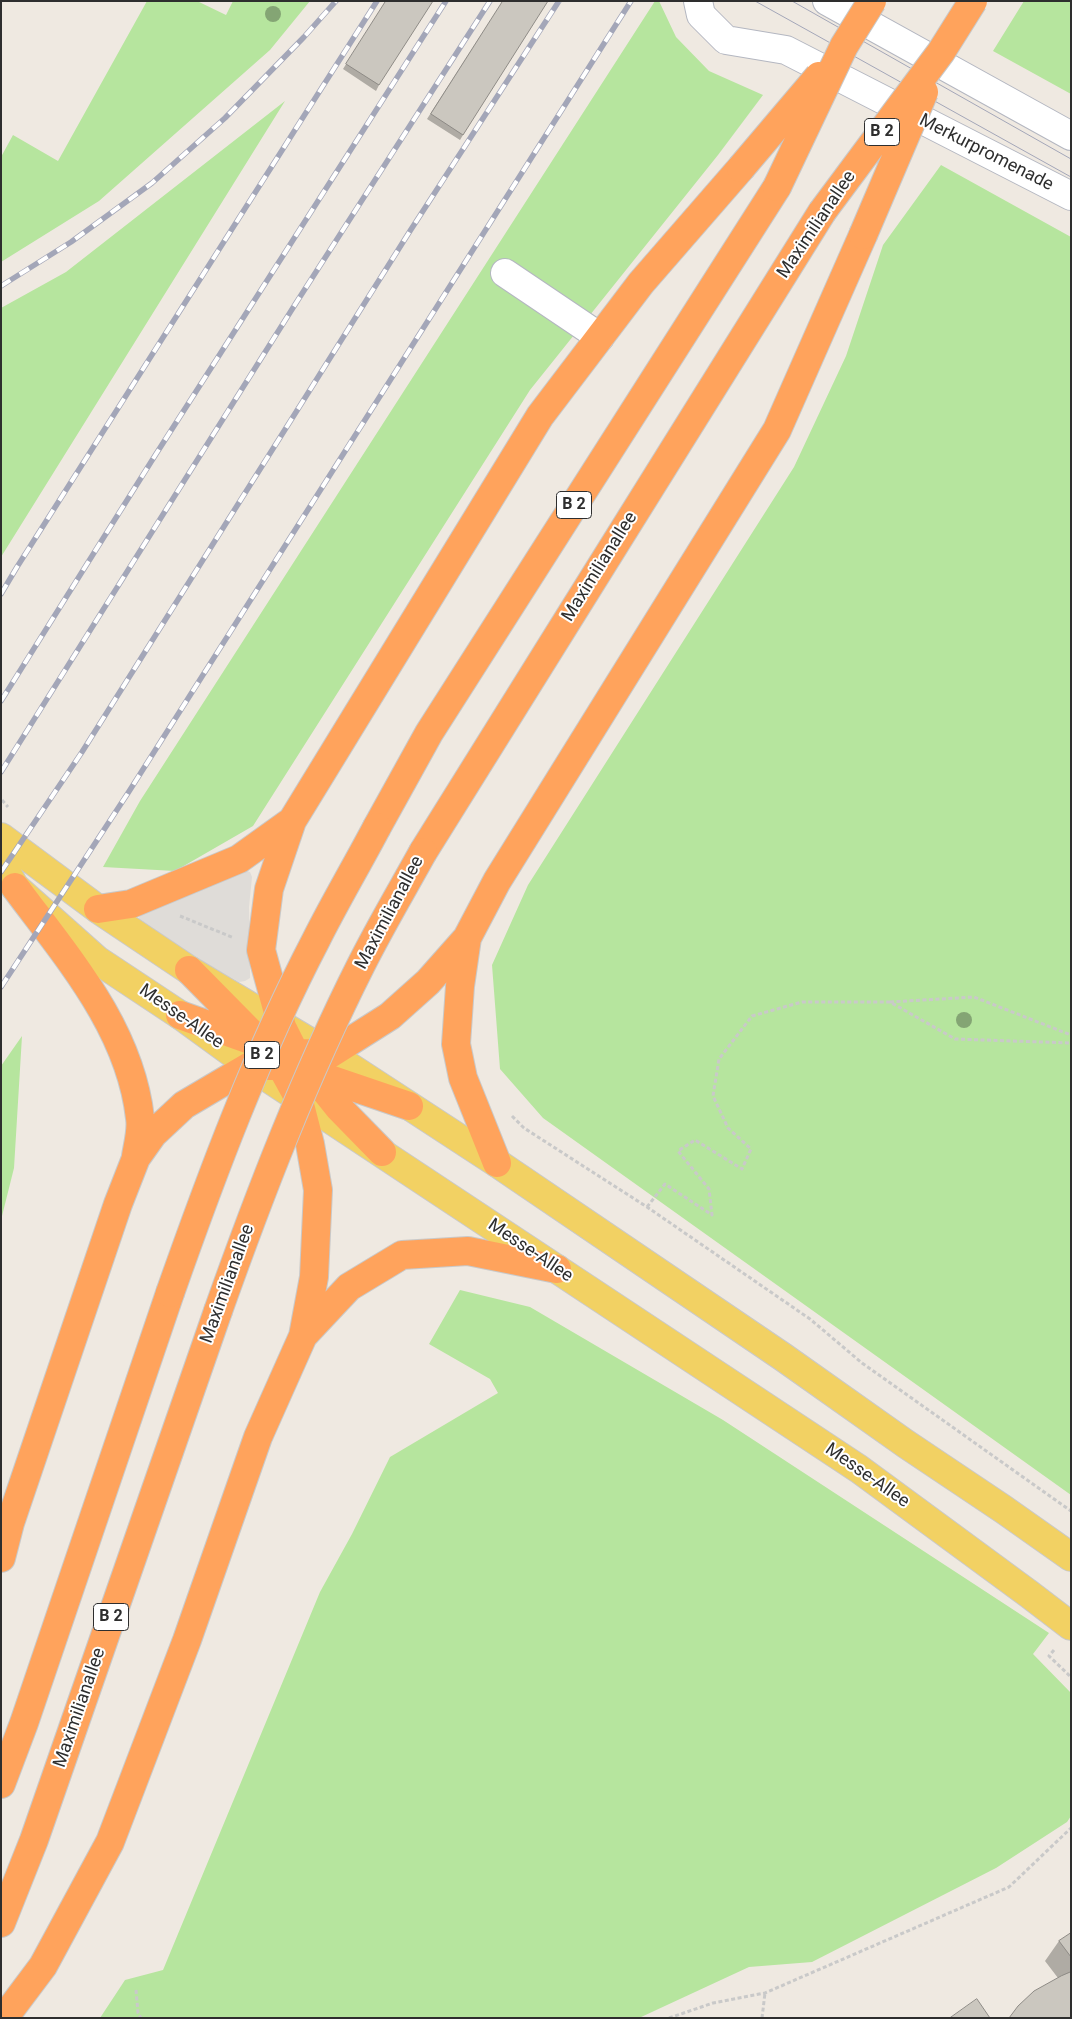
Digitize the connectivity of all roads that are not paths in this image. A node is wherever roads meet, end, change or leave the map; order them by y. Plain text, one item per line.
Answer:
1 (698, 1) edge
2 (827, 1) edge
3 (872, 1) edge
4 (973, 1) edge
5 (844, 46) junction
6 (942, 52) junction
7 (1071, 136) edge
8 (1071, 196) edge
9 (505, 273) dead end
10 (600, 337) junction
11 (292, 821) junction
12 (1, 837) edge
13 (1, 864) edge
14 (14, 887) junction
15 (98, 909) junction
16 (468, 938) junction
17 (189, 970) joint
18 (265, 1046) junction
19 (330, 1054) junction
20 (295, 1064) junction
21 (298, 1098) junction
22 (409, 1106) junction
23 (382, 1152) junction
24 (136, 1158) junction
25 (497, 1163) junction
26 (558, 1269) junction
27 (303, 1336) junction
28 (1071, 1557) edge
29 (1, 1558) edge
30 (1071, 1626) edge
31 (1, 1784) edge
32 (1, 1923) edge
33 (4, 2018) edge

1 - 8 lane, Merkurpromenade
2 - 7 lane
3 - 5 highway, B 2, bridge
4 - 6 highway, Maximilianallee / B 2, bridge
5 - 10 highway, bridge
5 - 31 highway, B 2, bridge
6 - 16 highway, bridge
6 - 32 highway, Maximilianallee / B 2, bridge
9 - 10 lane
10 - 11 highway
11 - 15 highway
11 - 18 highway
12 - 15 main road
13 - 14 main road, Messe-Allee
14 - 18 main road, Messe-Allee
14 - 24 highway
15 - 17 main road
16 - 19 highway
16 - 25 highway
17 - 18 highway
18 - 19 main road, Messe-Allee
18 - 20 highway
18 - 20 highway
18 - 21 main road, Messe-Allee
18 - 24 highway
19 - 20 highway
19 - 22 main road, Messe-Allee
20 - 21 highway
20 - 22 highway
20 - 23 highway
21 - 23 main road, Messe-Allee
21 - 27 highway
22 - 25 main road, Messe-Allee
23 - 26 main road, Messe-Allee
24 - 29 highway
25 - 28 main road, Messe-Allee
26 - 27 highway
26 - 30 main road, Messe-Allee
27 - 33 highway

